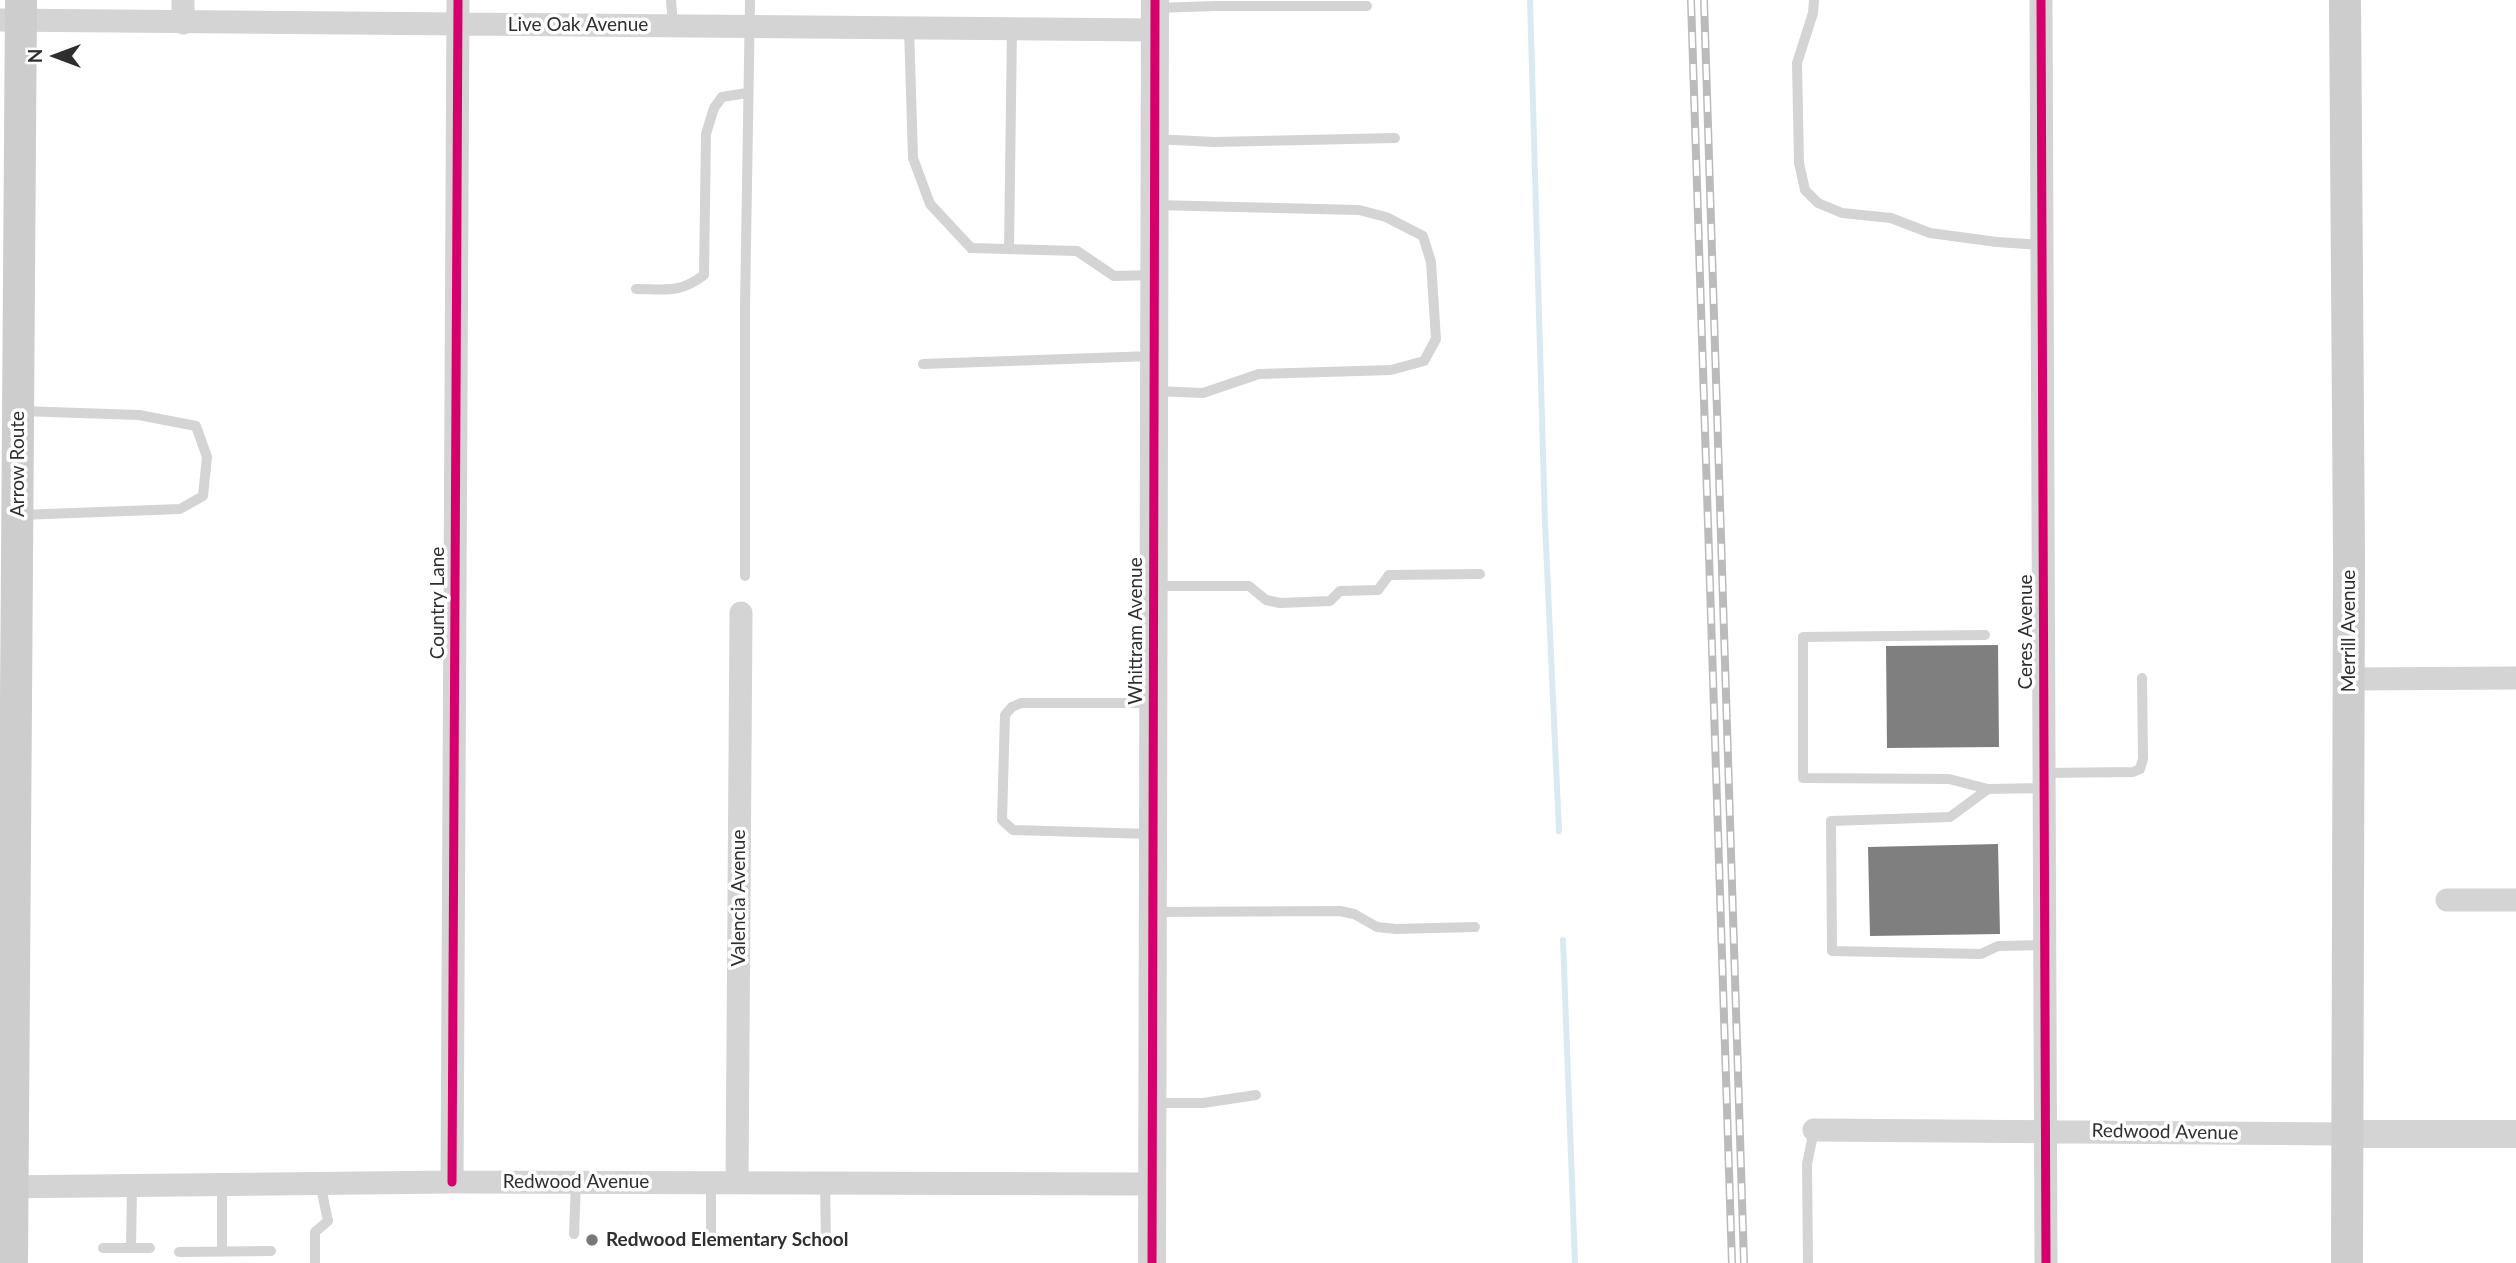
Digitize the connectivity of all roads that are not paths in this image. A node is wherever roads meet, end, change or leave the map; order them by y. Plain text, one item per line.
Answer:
1 (458, 0) edge
2 (671, 0) edge
3 (750, 0) edge
4 (1814, 0) edge
5 (2041, 0) edge
6 (2345, 0) edge
7 (1367, 6) dead end
8 (183, 11) edge
9 (1155, 13) edge
10 (14, 14) edge
11 (458, 24) junction
12 (673, 26) junction
13 (748, 27) junction
14 (909, 28) junction
15 (1012, 29) junction
16 (747, 93) junction
17 (1395, 138) dead end
18 (1155, 139) junction
19 (1155, 205) junction
20 (2042, 245) junction
21 (1009, 249) junction
22 (1155, 275) junction
23 (636, 289) dead end
24 (1154, 356) junction
25 (923, 364) dead end
26 (1154, 391) junction
27 (15, 394) junction
28 (14, 532) junction
29 (1480, 574) dead end
30 (745, 576) dead end
31 (1154, 586) junction
32 (741, 613) dead end
33 (1985, 635) dead end
34 (2142, 678) dead end
35 (2516, 678) edge
36 (2349, 679) junction
37 (1153, 703) junction
38 (8, 754) edge
39 (2044, 780) junction
40 (1988, 789) junction
41 (1153, 834) junction
42 (2447, 900) dead end
43 (2516, 900) edge
44 (1153, 912) junction
45 (1475, 927) dead end
46 (2045, 945) junction
47 (1256, 1095) dead end
48 (1152, 1102) junction
49 (1814, 1130) joint
50 (2046, 1130) junction
51 (2346, 1134) junction
52 (2516, 1134) edge
53 (452, 1182) junction
54 (576, 1182) junction
55 (320, 1183) junction
56 (711, 1184) junction
57 (737, 1184) junction
58 (825, 1184) junction
59 (222, 1185) junction
60 (1152, 1185) junction
61 (132, 1186) junction
62 (6, 1187) edge
63 (574, 1234) dead end
64 (827, 1241) dead end
65 (711, 1243) dead end
66 (103, 1248) dead end
67 (131, 1248) junction
68 (150, 1248) dead end
69 (222, 1251) junction
70 (271, 1251) dead end
71 (179, 1252) dead end
72 (12, 1263) edge
73 (315, 1263) edge
74 (1152, 1263) edge
75 (1808, 1263) edge
76 (2046, 1263) edge
77 (2347, 1263) edge

1 - 11 street
2 - 12 lane
3 - 13 lane
4 - 20 lane
5 - 20 street, Ceres Avenue
6 - 36 main road, Merrill Avenue
7 - 9 lane
8 - 10 street, Live Oak Avenue
8 - 11 street, Live Oak Avenue
9 - 15 street, Live Oak Avenue
9 - 18 street, Whittram Avenue
10 - 27 main road, Arrow Route
11 - 12 street, Live Oak Avenue
11 - 53 street, Country Lane
12 - 13 street, Live Oak Avenue
13 - 14 street, Live Oak Avenue
13 - 16 lane
14 - 15 street, Live Oak Avenue
14 - 21 lane
15 - 21 lane
16 - 23 lane
16 - 30 lane
17 - 18 lane
18 - 19 street, Whittram Avenue
19 - 22 street, Whittram Avenue
19 - 26 lane
20 - 39 street, Ceres Avenue
21 - 22 lane
22 - 24 street, Whittram Avenue
24 - 25 lane
24 - 26 street, Whittram Avenue
26 - 31 street, Whittram Avenue
27 - 28 main road, Arrow Route
27 - 28 lane
28 - 38 main road, Arrow Route
29 - 31 lane
31 - 37 street, Whittram Avenue
32 - 57 street, Valencia Avenue
33 - 40 lane
34 - 39 lane
35 - 36 street
36 - 51 main road, Merrill Avenue
37 - 41 street, Whittram Avenue
37 - 41 lane
38 - 62 main road, Arrow Route
39 - 40 lane
39 - 46 street, Ceres Avenue
40 - 46 lane
41 - 44 street, Whittram Avenue
42 - 43 street
44 - 45 lane
44 - 48 street, Whittram Avenue
46 - 50 street, Ceres Avenue
47 - 48 lane
48 - 60 street, Whittram Avenue
49 - 50 street, Redwood Avenue
49 - 75 lane
50 - 51 street, Redwood Avenue
50 - 76 street, Ceres Avenue
51 - 52 street, Redwood Avenue
51 - 77 main road, Merrill Avenue
53 - 54 street, Redwood Avenue
53 - 55 street, Redwood Avenue
54 - 56 street, Redwood Avenue
54 - 63 lane
55 - 59 street, Redwood Avenue
55 - 73 lane
56 - 57 street, Redwood Avenue
56 - 65 lane
57 - 58 street, Redwood Avenue
58 - 60 street, Redwood Avenue
58 - 64 lane
59 - 61 street, Redwood Avenue
59 - 69 lane
60 - 74 street, Whittram Avenue
61 - 62 street, Redwood Avenue
61 - 67 lane
62 - 72 main road, Arrow Route
66 - 67 lane
67 - 68 lane
69 - 70 lane
69 - 71 lane

